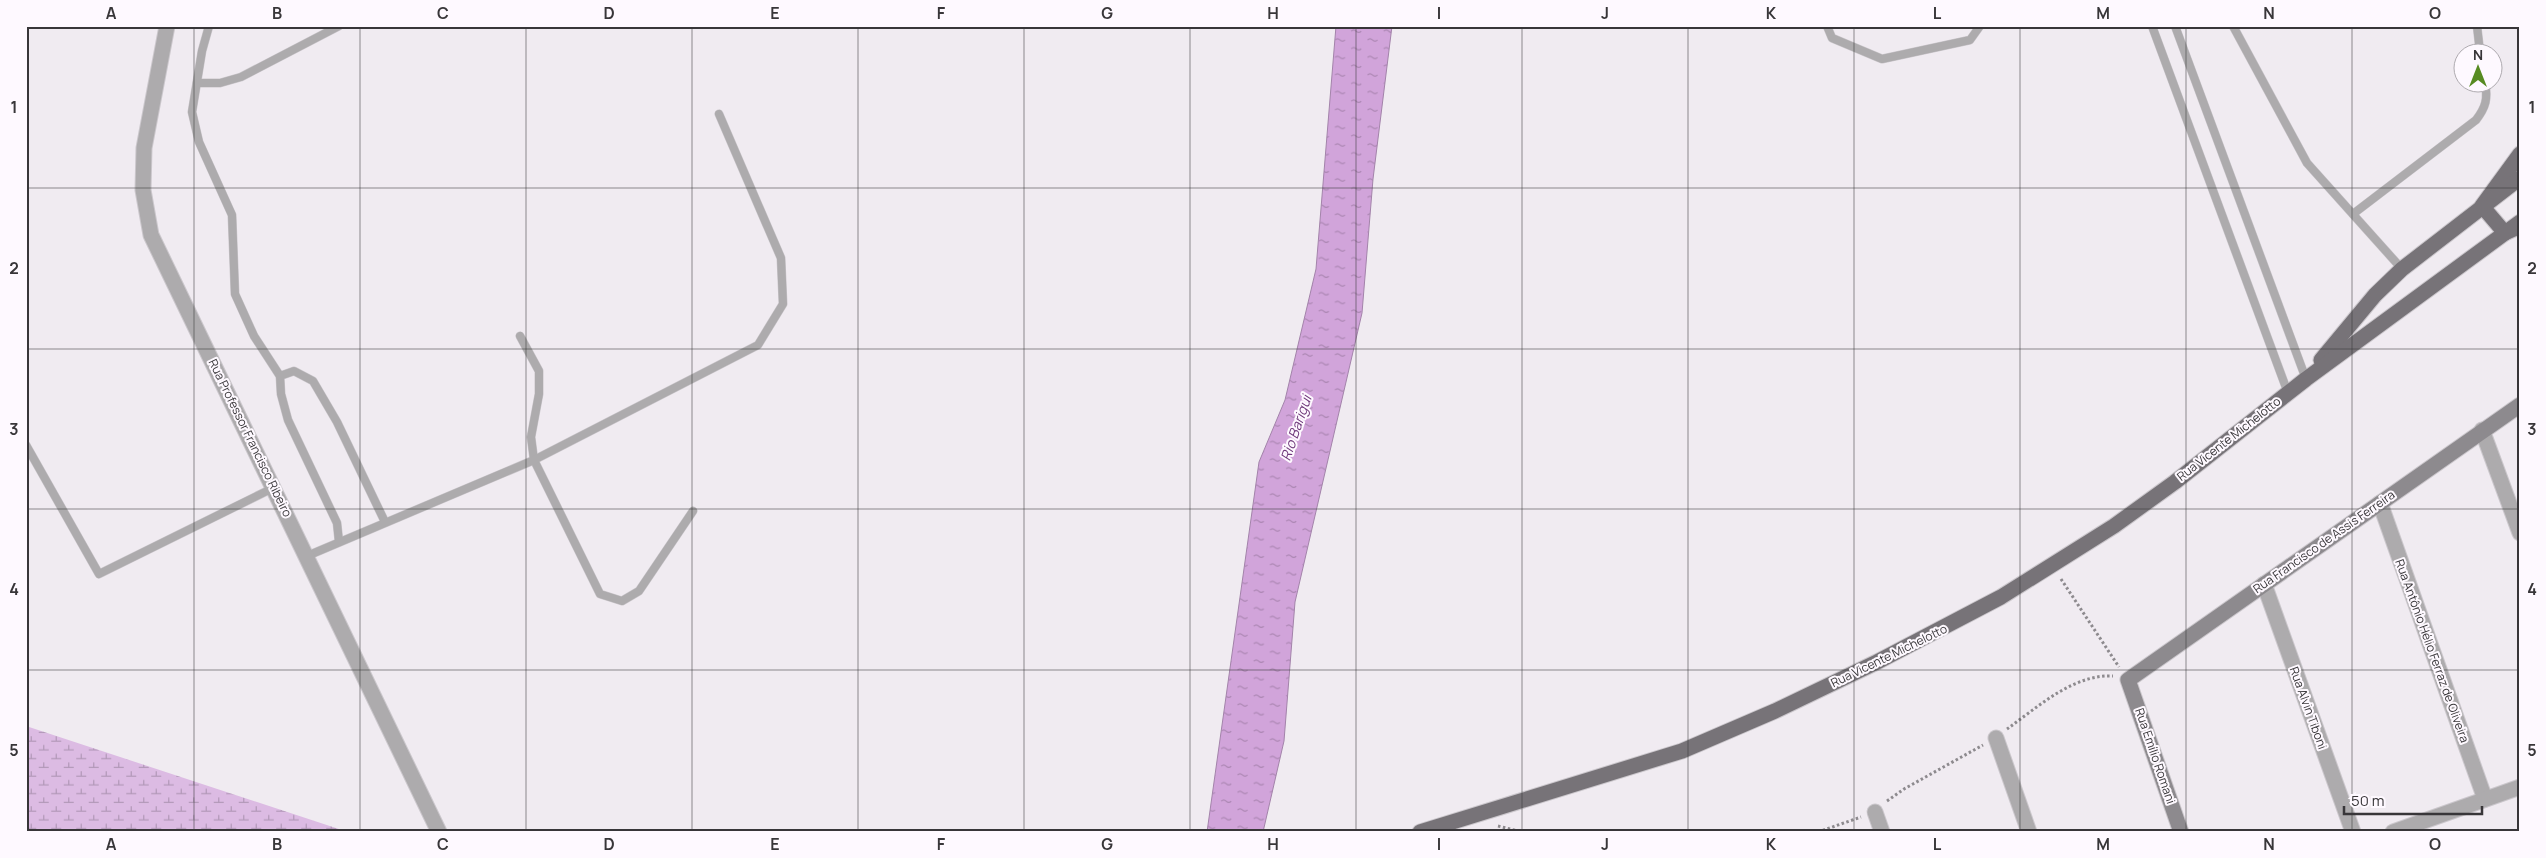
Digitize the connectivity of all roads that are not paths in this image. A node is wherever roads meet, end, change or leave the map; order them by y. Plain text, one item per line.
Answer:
1 (167, 26) edge
2 (209, 26) edge
3 (339, 26) edge
4 (1827, 26) edge
5 (1980, 26) edge
6 (2152, 26) edge
7 (2175, 26) edge
8 (2233, 26) edge
9 (2476, 26) edge
10 (2478, 42) edge
11 (196, 83) junction
12 (2487, 92) edge
13 (719, 114) dead end
14 (2520, 154) edge
15 (2520, 178) edge
16 (2482, 206) junction
17 (2352, 214) junction
18 (2520, 222) edge
19 (2520, 227) edge
20 (2505, 233) junction
21 (2402, 269) junction
22 (520, 336) dead end
23 (280, 376) junction
24 (2306, 379) junction
25 (2288, 393) junction
26 (2520, 405) edge
27 (2482, 430) junction
28 (26, 445) edge
29 (534, 460) junction
30 (274, 487) junction
31 (2380, 503) junction
32 (693, 511) dead end
33 (385, 522) junction
34 (2520, 533) edge
35 (339, 542) junction
36 (307, 556) junction
37 (2264, 584) junction
38 (2128, 680) joint
39 (1996, 738) road end
40 (2520, 787) edge
41 (2485, 799) junction
42 (1875, 812) road end
43 (439, 832) edge
44 (1420, 832) edge
45 (1882, 832) edge
46 (2029, 832) edge
47 (2181, 832) edge
48 (2353, 832) edge
49 (2393, 832) edge

1 - 30 street, Rua Professor Francisco Ribeiro
2 - 11 lane
3 - 11 lane
4 - 5 lane
6 - 25 lane
7 - 24 lane
8 - 17 lane
9 - 10 lane
11 - 23 lane
12 - 17 lane
13 - 29 lane
14 - 16 main road
15 - 16 main road, Rua Vicente Michelotto
16 - 20 main road
16 - 21 main road, Rua Vicente Michelotto
17 - 21 lane
18 - 20 main road, Rua Vicente Michelotto
19 - 20 main road
20 - 24 main road, Rua Vicente Michelotto
21 - 24 main road, Rua Vicente Michelotto
22 - 29 lane
23 - 33 lane
23 - 35 lane
24 - 25 main road, Rua Vicente Michelotto
25 - 44 main road, Rua Vicente Michelotto
26 - 27 street, Rua Francisco de Assis Ferreira
27 - 31 street, Rua Francisco de Assis Ferreira
27 - 34 street
28 - 30 lane
29 - 32 lane
29 - 33 lane
30 - 36 street, Rua Professor Francisco Ribeiro
31 - 37 street, Rua Francisco de Assis Ferreira
31 - 41 street, Rua Antônio Hélio Ferraz de Oliveira
33 - 35 lane
35 - 36 lane
36 - 43 street, Rua Professor Francisco Ribeiro
37 - 38 street, Rua Francisco de Assis Ferreira
37 - 48 street, Rua Alvin Tiboni
38 - 47 street, Rua Emílio Romani
39 - 46 street
40 - 41 street
41 - 49 street
42 - 45 street

